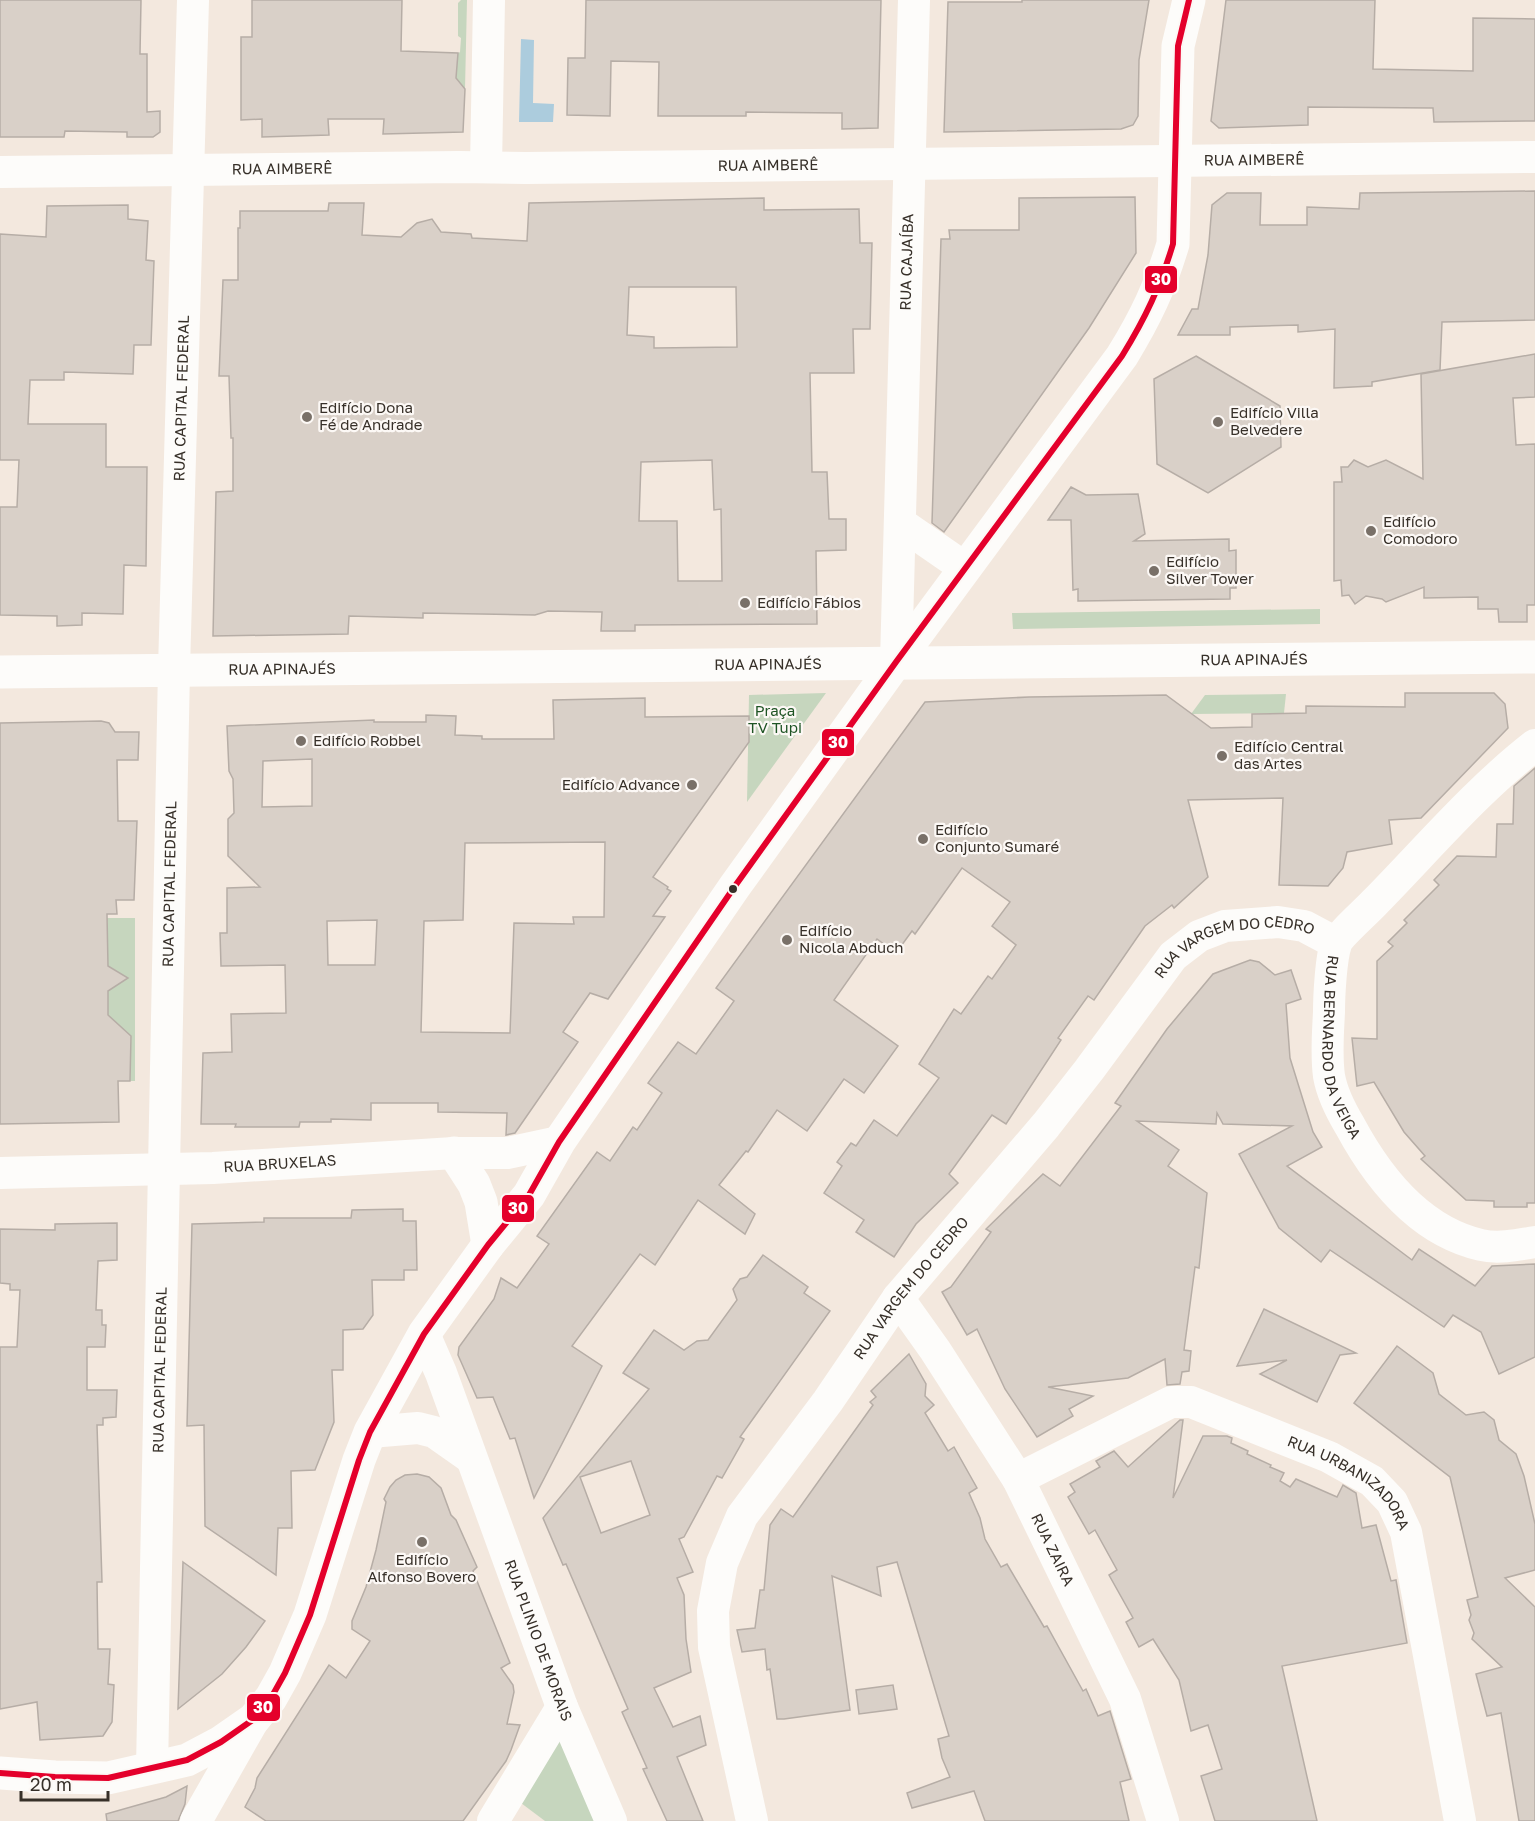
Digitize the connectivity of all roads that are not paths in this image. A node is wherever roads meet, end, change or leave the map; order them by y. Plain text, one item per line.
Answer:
1 (194, 0) edge
2 (489, 0) edge
3 (914, 0) edge
4 (1189, 0) edge
5 (1535, 157) edge
6 (1175, 161) junction
7 (910, 163) junction
8 (486, 167) junction
9 (189, 171) junction
10 (0, 172) edge
11 (900, 523) junction
12 (965, 568) junction
13 (1535, 657) edge
14 (896, 662) junction
15 (174, 669) junction
16 (0, 672) edge
17 (1535, 745) edge
18 (1336, 943) junction
19 (559, 1142) junction
20 (454, 1153) junction
21 (164, 1169) junction
22 (0, 1173) edge
23 (1535, 1242) edge
24 (488, 1245) junction
25 (898, 1298) junction
26 (424, 1334) junction
27 (370, 1432) junction
28 (471, 1458) junction
29 (1018, 1479) junction
30 (562, 1707) junction
31 (254, 1719) junction
32 (152, 1768) junction
33 (0, 1773) edge
34 (196, 1821) edge
35 (493, 1821) edge
36 (611, 1821) edge
37 (752, 1821) edge
38 (1163, 1821) edge
39 (1460, 1821) edge

1 - 9 street, RUA CAPITAL FEDERAL
2 - 8 street
3 - 7 street, RUA CAJAÍBA
4 - 6 main road
5 - 6 street, RUA AIMBERÊ
6 - 7 street, RUA AIMBERÊ
6 - 12 main road
7 - 8 street, RUA AIMBERÊ
7 - 11 street, RUA CAJAÍBA
8 - 9 street, RUA AIMBERÊ
9 - 10 street, RUA AIMBERÊ
9 - 15 street, RUA CAPITAL FEDERAL
11 - 12 street
11 - 14 street, RUA CAJAÍBA
12 - 14 main road
13 - 14 main road, RUA APINAJÉS
14 - 15 main road, RUA APINAJÉS
14 - 19 main road
15 - 16 main road, RUA APINAJÉS
15 - 21 street, RUA CAPITAL FEDERAL
17 - 18 street, RUA BERNARDO DA VEIGA
18 - 23 street, RUA BERNARDO DA VEIGA
18 - 25 street, RUA VARGEM DO CEDRO
19 - 20 street, RUA BRUXELAS
19 - 24 main road
20 - 21 street, RUA BRUXELAS
20 - 24 main road
21 - 22 street, RUA BRUXELAS
21 - 32 street, RUA CAPITAL FEDERAL
24 - 26 main road
25 - 29 street, RUA ZAIRA
25 - 37 street, RUA VARGEM DO CEDRO
26 - 27 main road
26 - 28 street, RUA PLINIO DE MORAIS
27 - 28 street
27 - 31 main road
28 - 30 street, RUA PLINIO DE MORAIS
29 - 38 street, RUA ZAIRA
29 - 39 street, RUA URBANIZADORA
30 - 35 street
30 - 36 street, RUA PLINIO DE MORAIS
31 - 32 main road
31 - 34 street
32 - 33 main road

